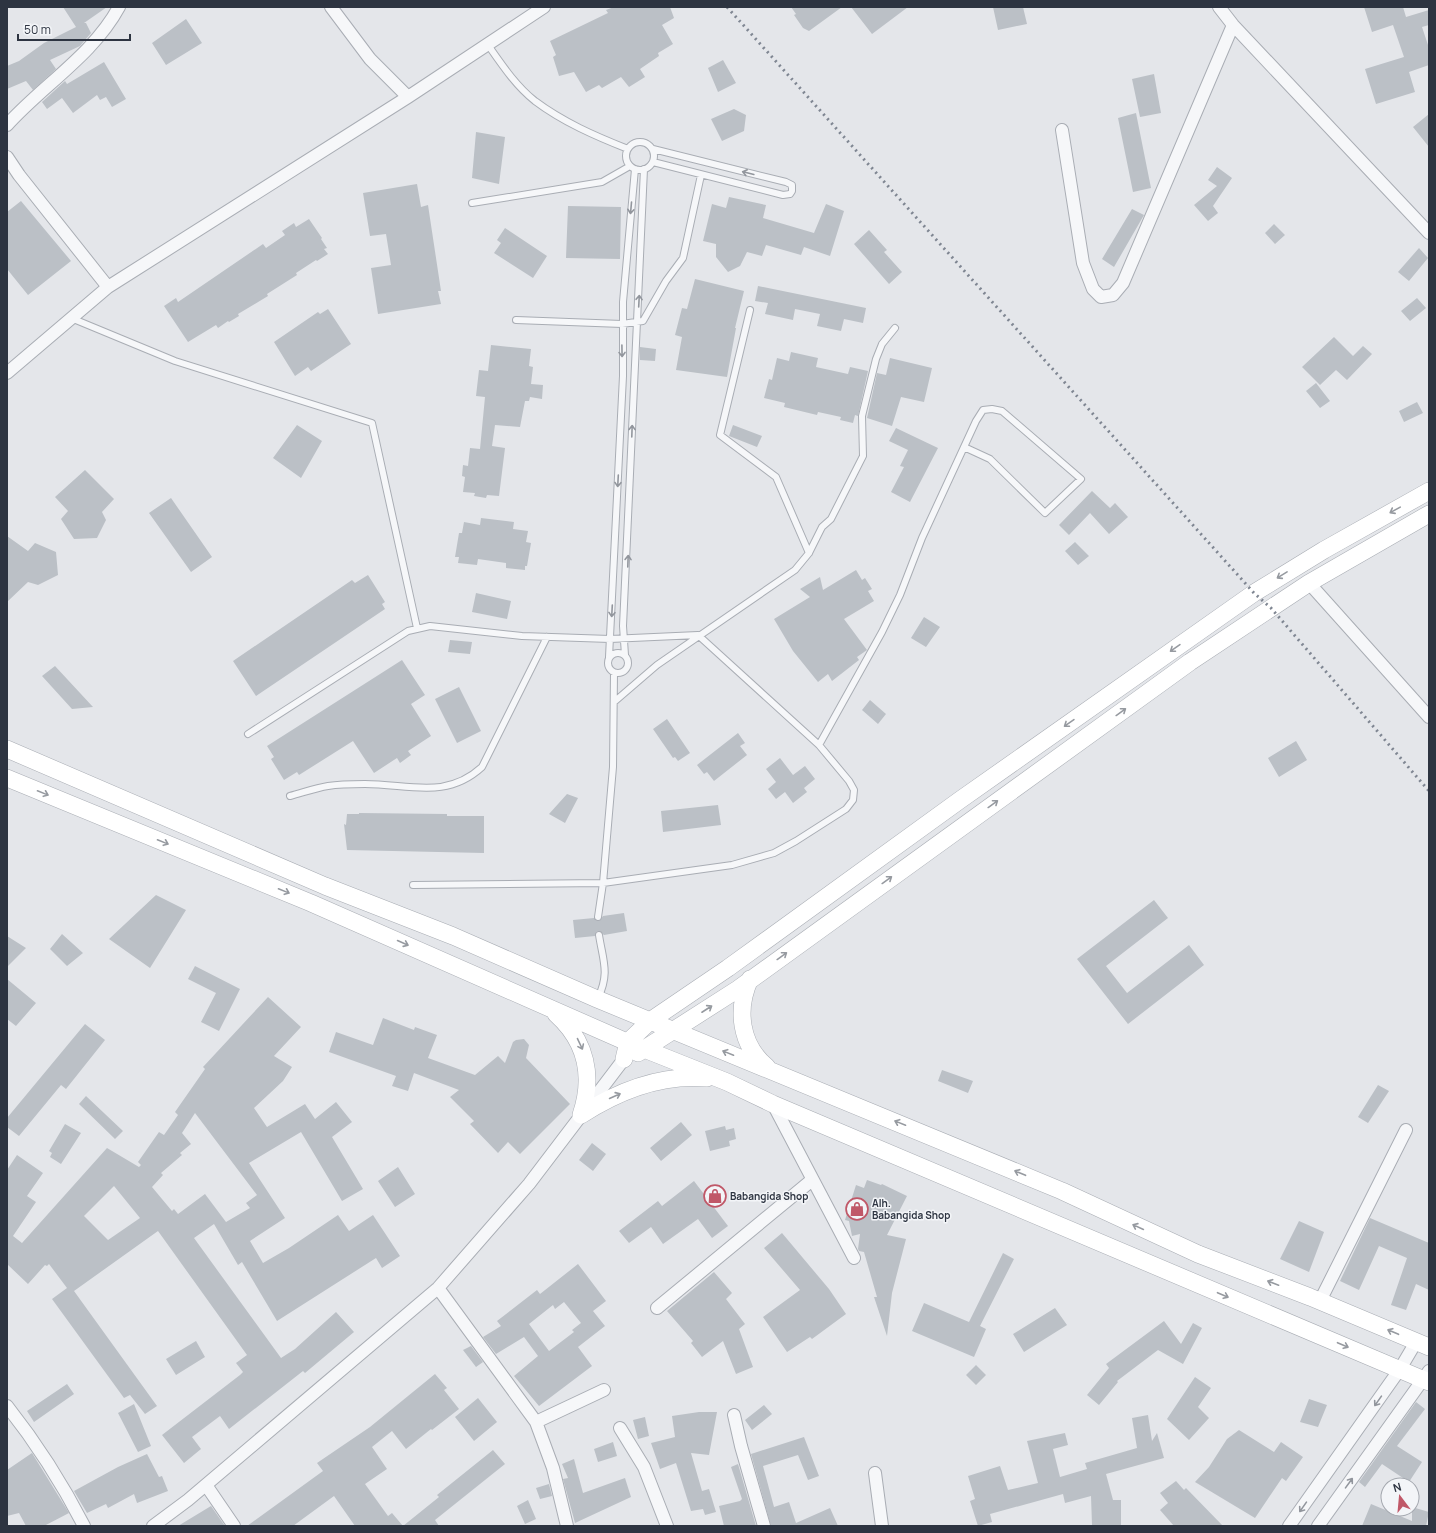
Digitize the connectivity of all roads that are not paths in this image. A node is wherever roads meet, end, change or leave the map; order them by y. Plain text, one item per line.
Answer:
1 (119, 7) edge
2 (331, 7) edge
3 (544, 7) edge
4 (1219, 7) edge
5 (1233, 25) junction
6 (488, 45) junction
7 (408, 97) junction
8 (7, 125) edge
9 (1062, 130) dead end
10 (628, 149) junction
11 (653, 150) junction
12 (7, 156) edge
13 (653, 162) junction
14 (632, 167) junction
15 (644, 170) junction
16 (701, 175) junction
17 (472, 203) dead end
18 (1429, 234) edge
19 (108, 287) junction
20 (750, 310) dead end
21 (70, 318) junction
22 (516, 320) dead end
23 (637, 323) junction
24 (622, 324) junction
25 (895, 328) dead end
26 (7, 373) edge
27 (964, 447) junction
28 (1429, 491) edge
29 (1429, 514) edge
30 (809, 553) junction
31 (1309, 583) junction
32 (417, 628) junction
33 (698, 635) junction
34 (547, 637) junction
35 (610, 639) junction
36 (624, 639) junction
37 (625, 656) junction
38 (609, 657) junction
39 (614, 673) junction
40 (614, 702) junction
41 (1429, 717) edge
42 (248, 734) dead end
43 (819, 745) junction
44 (7, 748) edge
45 (7, 778) edge
46 (290, 796) dead end
47 (603, 883) junction
48 (413, 885) dead end
49 (598, 917) dead end
50 (599, 935) dead end
51 (750, 978) junction
52 (597, 999) junction
53 (544, 1006) junction
54 (650, 1021) junction
55 (674, 1031) junction
56 (628, 1042) junction
57 (647, 1049) junction
58 (624, 1059) junction
59 (772, 1071) junction
60 (727, 1082) junction
61 (773, 1104) junction
62 (581, 1115) junction
63 (1406, 1130) dead end
64 (812, 1180) junction
65 (854, 1258) dead end
66 (438, 1288) junction
67 (1320, 1301) junction
68 (657, 1308) dead end
69 (1423, 1345) edge
70 (1400, 1369) junction
71 (1427, 1378) edge
72 (604, 1390) dead end
73 (9, 1411) edge
74 (734, 1414) dead end
75 (536, 1422) junction
76 (620, 1428) dead end
77 (875, 1473) dead end
78 (206, 1485) junction
79 (84, 1526) edge
80 (153, 1526) edge
81 (234, 1526) edge
82 (567, 1526) edge
83 (667, 1526) edge
84 (764, 1526) edge
85 (882, 1526) edge
86 (1289, 1526) edge
87 (1318, 1526) edge

1 - 8 street
2 - 7 street
3 - 6 street
4 - 5 street
5 - 9 street
5 - 18 street
6 - 7 street
6 - 10 lane
7 - 19 street
10 - 11 lane
10 - 14 lane
11 - 13 lane
16 -> 11 lane
12 - 19 street
13 - 15 lane
13 - 16 lane
14 - 15 lane
14 - 17 lane
14 -> 24 lane
23 -> 15 lane
16 - 23 lane
19 - 21 street
20 - 30 lane
21 - 26 street
21 - 32 lane
22 - 24 lane
23 - 24 lane
36 -> 23 lane
24 -> 35 lane
25 - 30 lane
27 - 27 lane
27 - 43 lane
28 -> 54 main road
29 - 31 main road
30 - 33 lane
31 - 41 street
51 -> 31 main road
32 - 34 lane
32 - 42 lane
33 - 36 lane
33 - 40 lane
33 - 43 lane
34 - 35 lane
34 - 46 lane
35 - 36 lane
35 - 38 lane
36 - 37 lane
37 - 38 lane
37 - 39 lane
38 - 39 lane
39 - 40 lane
40 - 47 lane
43 - 47 lane
44 - 52 main road
45 -> 53 main road
47 - 48 lane
47 - 49 lane
50 - 52 lane
55 -> 51 main road
51 - 59 main road
52 - 54 main road
53 - 56 main road
53 -> 62 main road
54 - 55 main road
54 - 56 main road
55 - 57 main road
59 -> 55 main road
56 - 57 main road
56 - 58 main road
57 - 58 main road
57 - 60 main road
58 - 62 street
67 -> 59 main road
60 - 61 main road
62 -> 60 main road
61 - 64 street
61 -> 70 main road
62 - 66 street
63 - 67 street
64 - 65 street
64 - 68 street
66 - 75 street
66 - 78 street
69 -> 67 main road
69 - 70 street
70 - 71 main road
70 -> 86 street
87 -> 71 street
72 - 75 street
73 - 79 street
74 - 84 street
75 - 82 street
76 - 83 street
77 - 85 street
78 - 80 street
78 - 81 street

